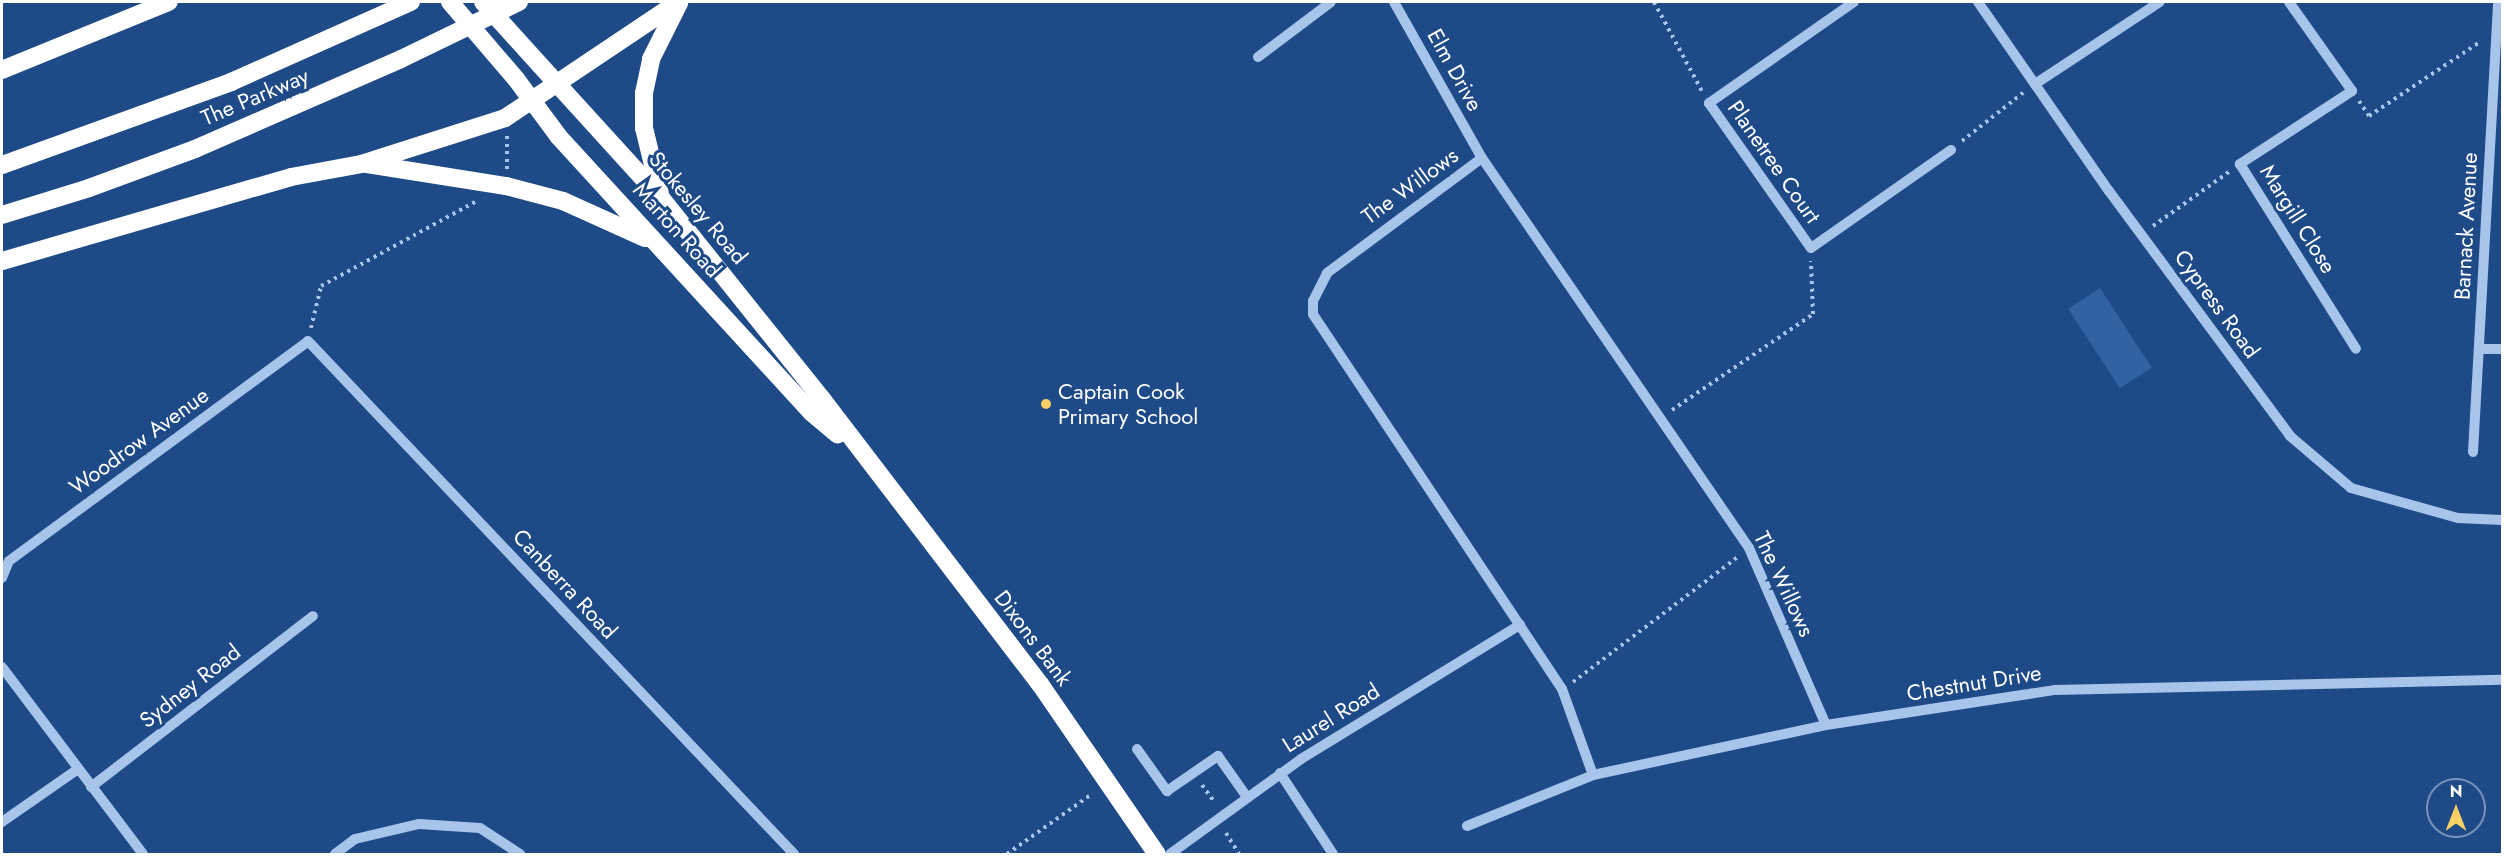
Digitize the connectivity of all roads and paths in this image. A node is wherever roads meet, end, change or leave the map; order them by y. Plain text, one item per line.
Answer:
1 (169, 2) edge
2 (411, 2) edge
3 (450, 2) edge
4 (483, 2) edge
5 (519, 2) edge
6 (679, 2) edge
7 (1331, 2) edge
8 (1394, 2) edge
9 (1654, 2) edge
10 (1854, 2) edge
11 (1978, 2) edge
12 (2160, 2) edge
13 (2289, 2) edge
14 (2498, 2) edge
15 (2497, 30) junction
16 (1258, 57) dead end
17 (2, 70) edge
18 (2034, 84) junction
19 (557, 85) junction
20 (2352, 91) junction
21 (532, 100) junction
22 (1709, 103) junction
23 (506, 117) junction
24 (1951, 150) joint
25 (2490, 151) junction
26 (2502, 152) edge
27 (1482, 158) junction
28 (361, 164) junction
29 (2240, 164) junction
30 (2, 165) edge
31 (506, 186) junction
32 (661, 198) junction
33 (2, 215) edge
34 (2141, 234) junction
35 (658, 244) junction
36 (1811, 248) junction
37 (2, 261) edge
38 (717, 266) junction
39 (695, 285) junction
40 (308, 341) junction
41 (2356, 349) dead end
42 (2479, 349) junction
43 (2502, 349) edge
44 (1659, 419) junction
45 (2473, 452) dead end
46 (862, 457) junction
47 (2502, 520) edge
48 (1749, 548) junction
49 (2, 578) edge
50 (313, 616) dead end
51 (1520, 625) junction
52 (2, 667) edge
53 (2502, 680) edge
54 (1562, 689) junction
55 (1826, 725) junction
56 (1137, 748) dead end
57 (78, 769) junction
58 (1280, 773) junction
59 (1593, 775) junction
60 (1108, 782) junction
61 (91, 787) junction
62 (1247, 797) junction
63 (2, 822) edge
64 (1467, 826) dead end
65 (142, 855) edge
66 (335, 855) edge
67 (520, 855) edge
68 (794, 855) edge
69 (1007, 855) edge
70 (1157, 855) edge
71 (1170, 855) edge
72 (1333, 855) edge

1 - 17 highway
2 - 30 highway, The Parkway
3 - 21 highway, Marton Road, bridge
4 - 19 highway, Stokesley Road, bridge
5 - 33 highway, The Parkway
6 - 19 highway
6 - 32 highway
7 - 16 street
8 - 27 street, Elm Drive
9 - 22 path
10 - 22 street, Planetree Court
11 - 18 street, Cypress Road
12 - 18 street
13 - 20 street
14 - 15 street, Barnack Avenue
15 - 20 path
15 - 25 street, Barnack Avenue
18 - 24 path
18 - 34 street, Cypress Road
19 - 21 highway
19 - 32 highway, Stokesley Road
20 - 29 street, Margill Close
21 - 23 highway
21 - 35 highway, Marton Road
22 - 36 street, Planetree Court
23 - 28 highway
23 - 31 path
24 - 36 street, Planetree Court
25 - 26 street
25 - 42 street, Barnack Avenue
27 - 44 street, The Willows
27 - 51 street, The Willows
28 - 31 highway
28 - 37 highway
29 - 34 path
29 - 41 street, Margill Close
31 - 35 highway
31 - 40 path
32 - 38 highway, Stokesley Road
34 - 47 street, Cypress Road
35 - 39 highway, Marton Road
36 - 44 path
38 - 39 highway
38 - 46 highway, Stokesley Road
39 - 46 highway, Marton Road
40 - 49 street, Woodrow Avenue
40 - 68 street, Canberra Road
42 - 43 street
42 - 45 street, Barnack Avenue
44 - 48 street, The Willows
46 - 60 highway, Dixons Bank
48 - 54 path
48 - 55 street, The Willows
50 - 61 street, Sydney Road
51 - 54 street, The Willows
51 - 58 street, Laurel Road
52 - 57 street
53 - 55 street, Chestnut Drive
54 - 59 street, The Willows
55 - 59 street, Chestnut Drive
56 - 62 street
57 - 61 street
57 - 63 street
58 - 62 street, Laurel Road
58 - 72 street
59 - 64 street, Chestnut Drive
60 - 69 path
60 - 70 highway, Dixons Bank
61 - 65 street
62 - 71 street, Laurel Road
66 - 67 street

